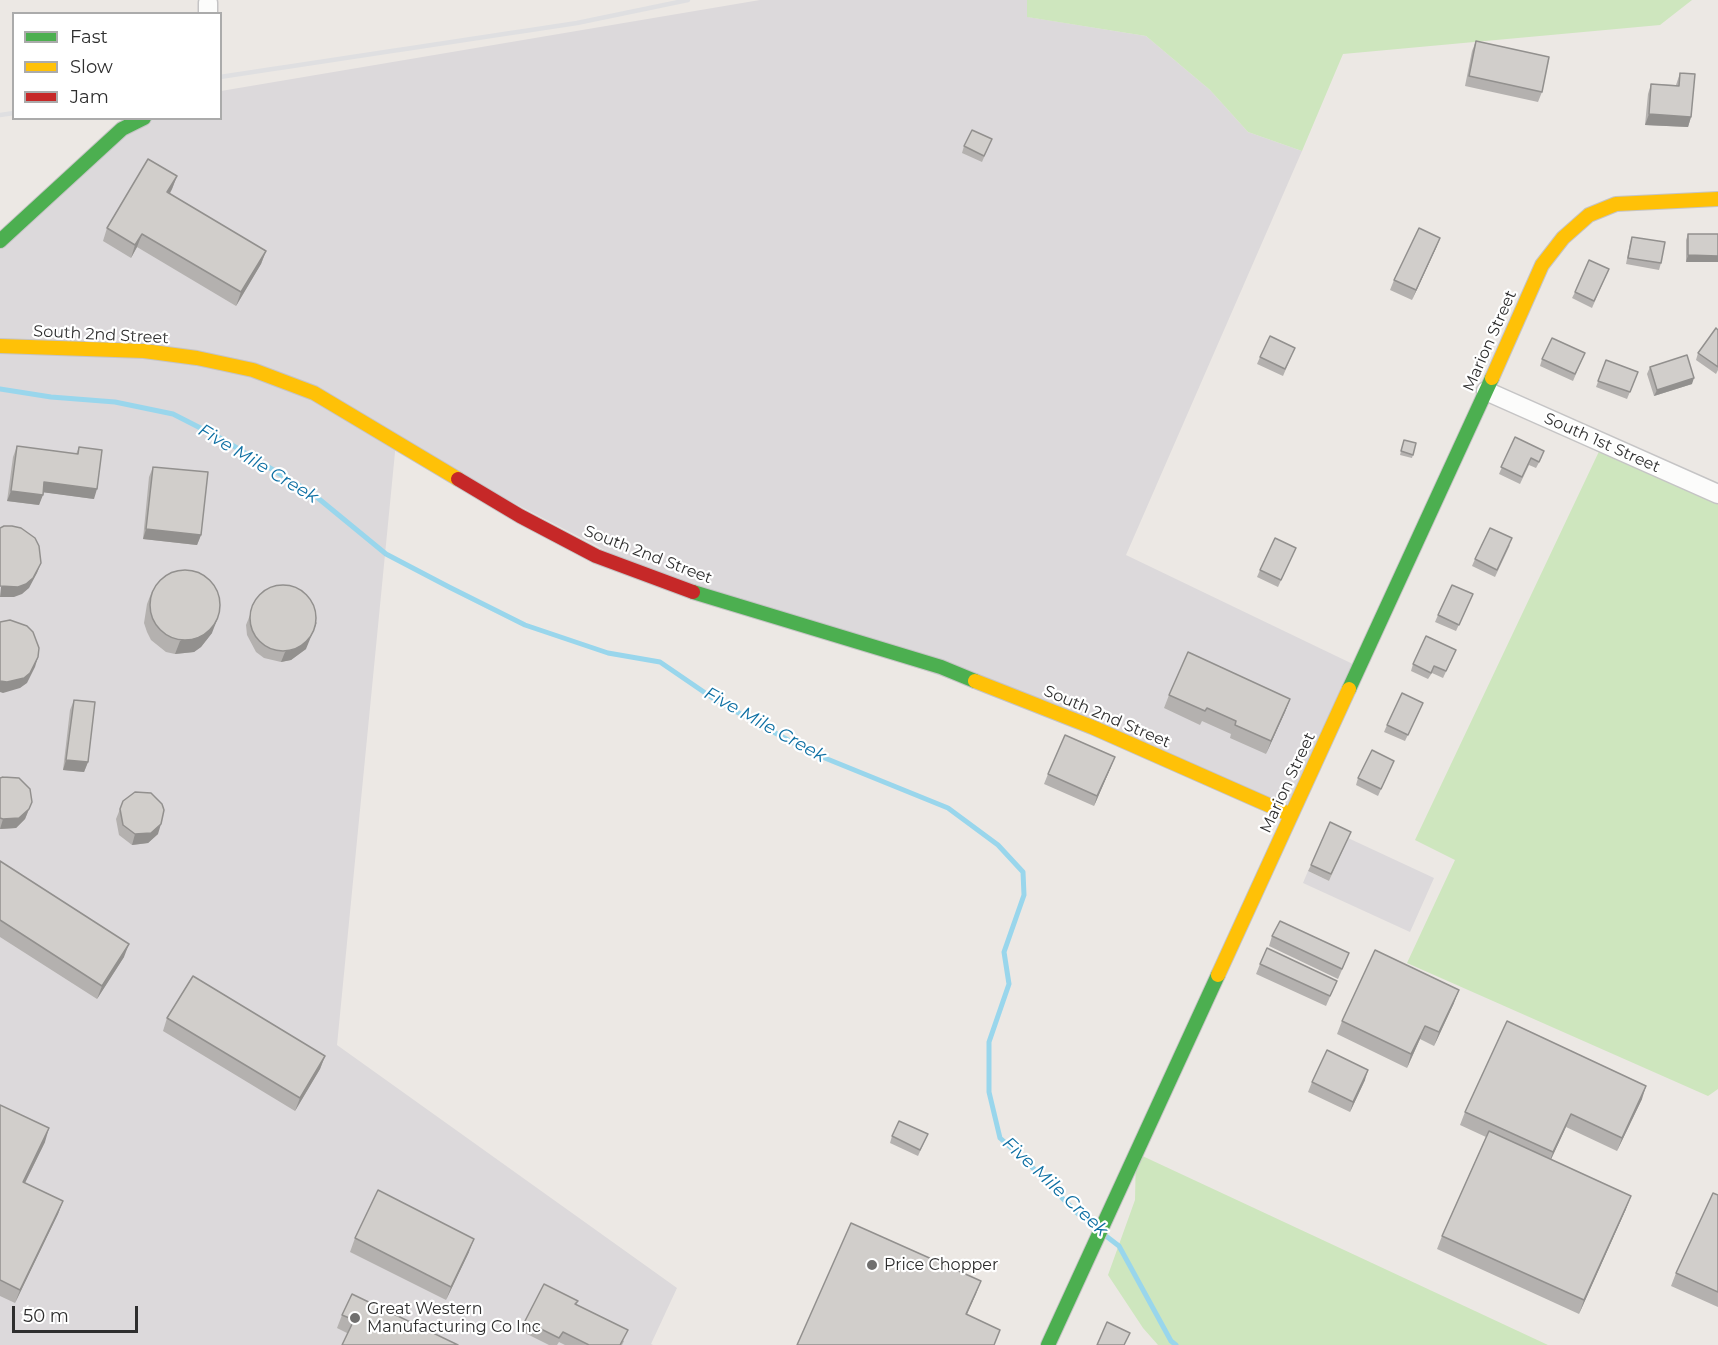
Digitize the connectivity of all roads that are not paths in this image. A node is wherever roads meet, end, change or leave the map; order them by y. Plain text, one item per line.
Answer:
1 (140, 120) edge
2 (1718, 199) edge
3 (0, 241) edge
4 (0, 346) edge
5 (1486, 391) junction
6 (1718, 494) edge
7 (1292, 815) junction
8 (1048, 1345) edge

1 - 3 street
2 - 5 street, Marion Street
4 - 7 street, South 2nd Street
5 - 6 street, South 1st Street
5 - 7 street, Marion Street
7 - 8 street, Marion Street

